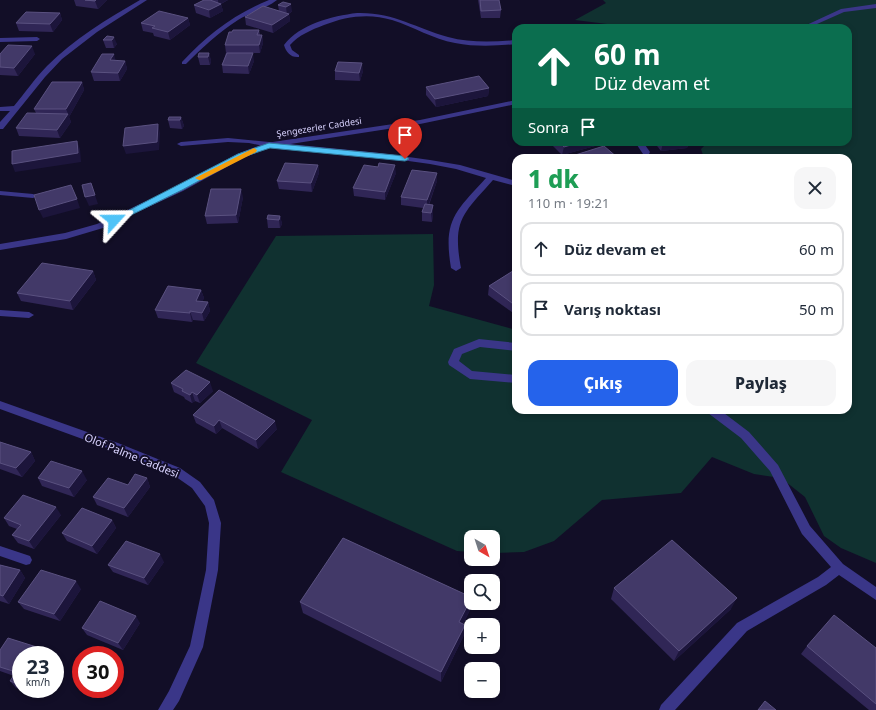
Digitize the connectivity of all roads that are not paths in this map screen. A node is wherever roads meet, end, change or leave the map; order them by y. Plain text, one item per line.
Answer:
1 (144, 0) edge
2 (274, 0) edge
3 (876, 6) edge
4 (812, 24) edge
5 (37, 39) dead end
6 (0, 40) edge
7 (512, 42) edge
8 (297, 56) dead end
9 (184, 63) dead end
10 (512, 103) edge
11 (16, 108) junction
12 (0, 109) edge
13 (0, 127) edge
14 (181, 144) dead end
15 (269, 145) junction
16 (642, 146) edge
17 (646, 152) dead end
18 (491, 177) junction
19 (512, 183) edge
20 (0, 193) edge
21 (33, 196) edge
22 (0, 247) edge
23 (456, 268) dead end
24 (0, 313) edge
25 (29, 315) dead end
26 (512, 347) edge
27 (512, 379) edge
28 (0, 405) edge
29 (717, 414) edge
30 (0, 551) edge
31 (26, 560) dead end
32 (839, 568) junction
33 (876, 594) edge
34 (165, 710) edge
35 (666, 710) edge

1 - 11 street
2 - 9 street
3 - 4 street
5 - 6 street
7 - 8 street
10 - 15 street, Şengezerler Caddesi
11 - 12 street
11 - 13 street
14 - 15 street
15 - 18 street
15 - 22 street, Şengezerler Caddesi
16 - 17 street
18 - 19 street
18 - 23 street
20 - 21 street
24 - 25 street
26 - 27 street
28 - 34 street, Olof Palme Caddesi
29 - 32 street
30 - 31 street
32 - 33 street
32 - 35 street

